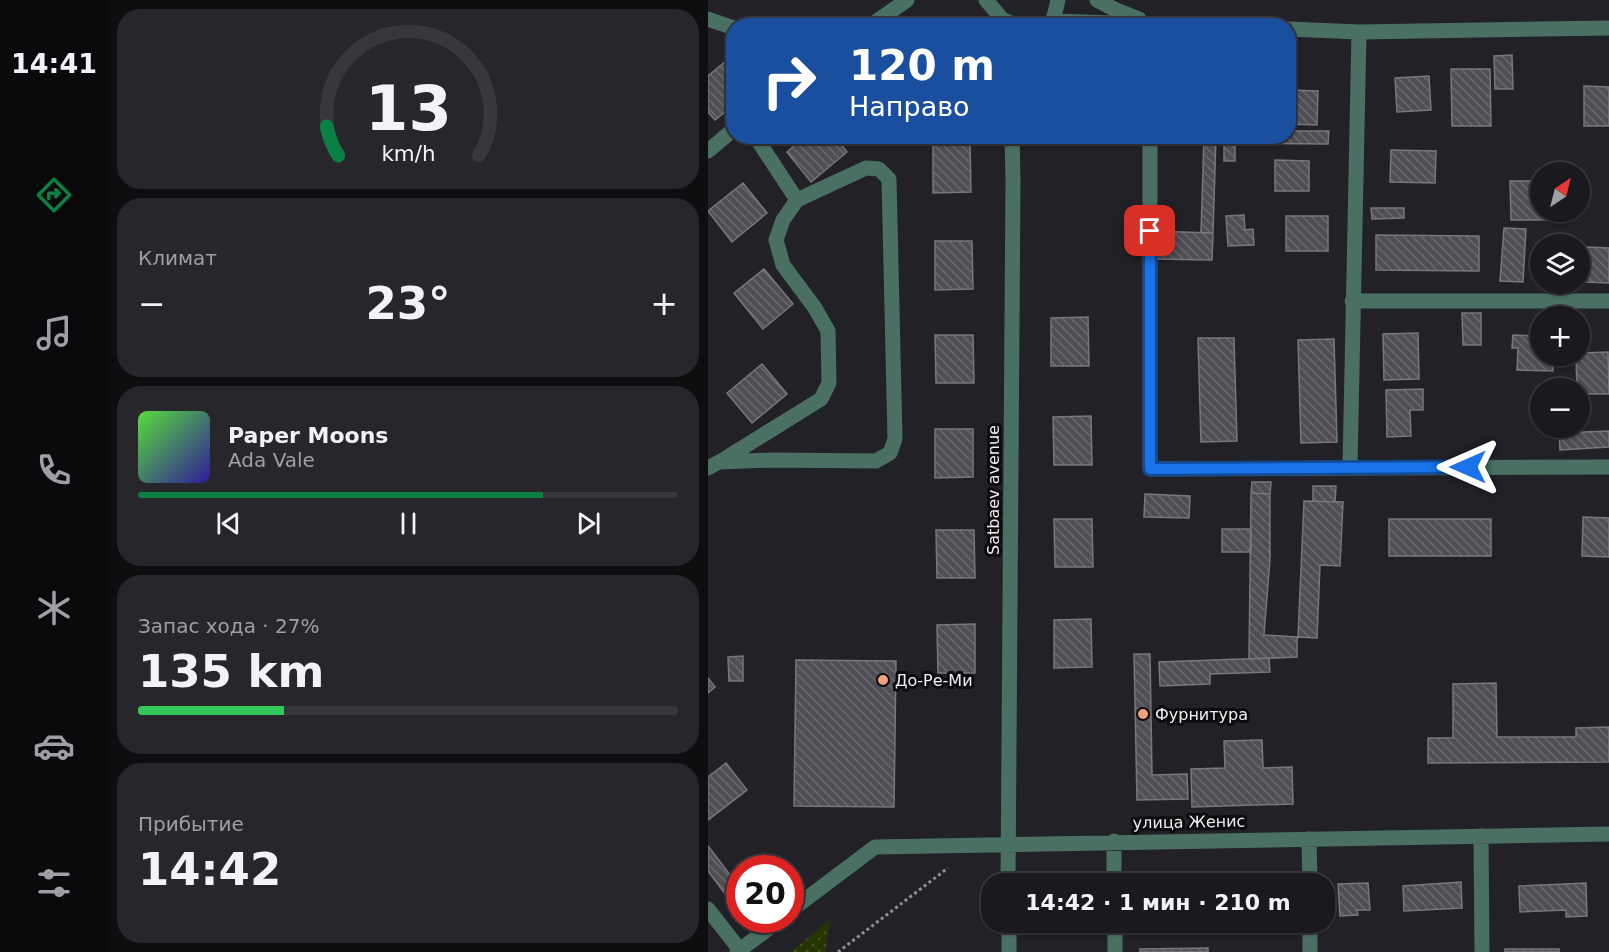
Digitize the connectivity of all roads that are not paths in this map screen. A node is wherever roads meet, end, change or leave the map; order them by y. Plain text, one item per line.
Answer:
1 (907, 0) edge
2 (986, 0) edge
3 (1058, 0) edge
4 (1097, 0) edge
5 (881, 18) edge
6 (999, 18) edge
7 (1049, 18) edge
8 (1135, 18) edge
9 (708, 19) edge
10 (726, 25) edge
11 (1609, 28) edge
12 (1296, 29) edge
13 (1359, 32) junction
14 (726, 136) edge
15 (760, 144) edge
16 (1012, 144) edge
17 (1150, 144) edge
18 (708, 151) edge
19 (797, 200) junction
20 (1352, 301) junction
21 (1609, 301) edge
22 (712, 462) edge
23 (1609, 466) edge
24 (1350, 467) junction
25 (1609, 834) edge
26 (1481, 836) junction
27 (1309, 839) junction
28 (1114, 841) junction
29 (1008, 844) junction
30 (1008, 873) edge
31 (1114, 873) edge
32 (1310, 873) edge
33 (804, 900) edge
34 (708, 909) edge
35 (763, 933) edge
36 (1009, 933) edge
37 (1115, 933) edge
38 (1310, 933) edge
39 (739, 951) edge
40 (1009, 952) edge
41 (1115, 952) edge
42 (1310, 952) edge
43 (1482, 952) edge

1 - 5 street
2 - 6 street
3 - 7 street
4 - 8 street
9 - 10 street
11 - 13 street
12 - 13 street
13 - 20 street
14 - 18 street
15 - 19 street
16 - 29 street, Satbaev avenue
17 - 24 street
19 - 22 street
19 - 22 street
20 - 21 street
20 - 24 street
23 - 24 street
25 - 26 street, улица Женис
26 - 27 street, улица Женис
26 - 43 street
27 - 28 street, улица Женис
27 - 32 street
28 - 29 street, улица Женис
28 - 31 street
29 - 30 street, Satbaev avenue
29 - 33 street, улица Женис
34 - 39 street
35 - 39 street
36 - 40 street
37 - 41 street
38 - 42 street

